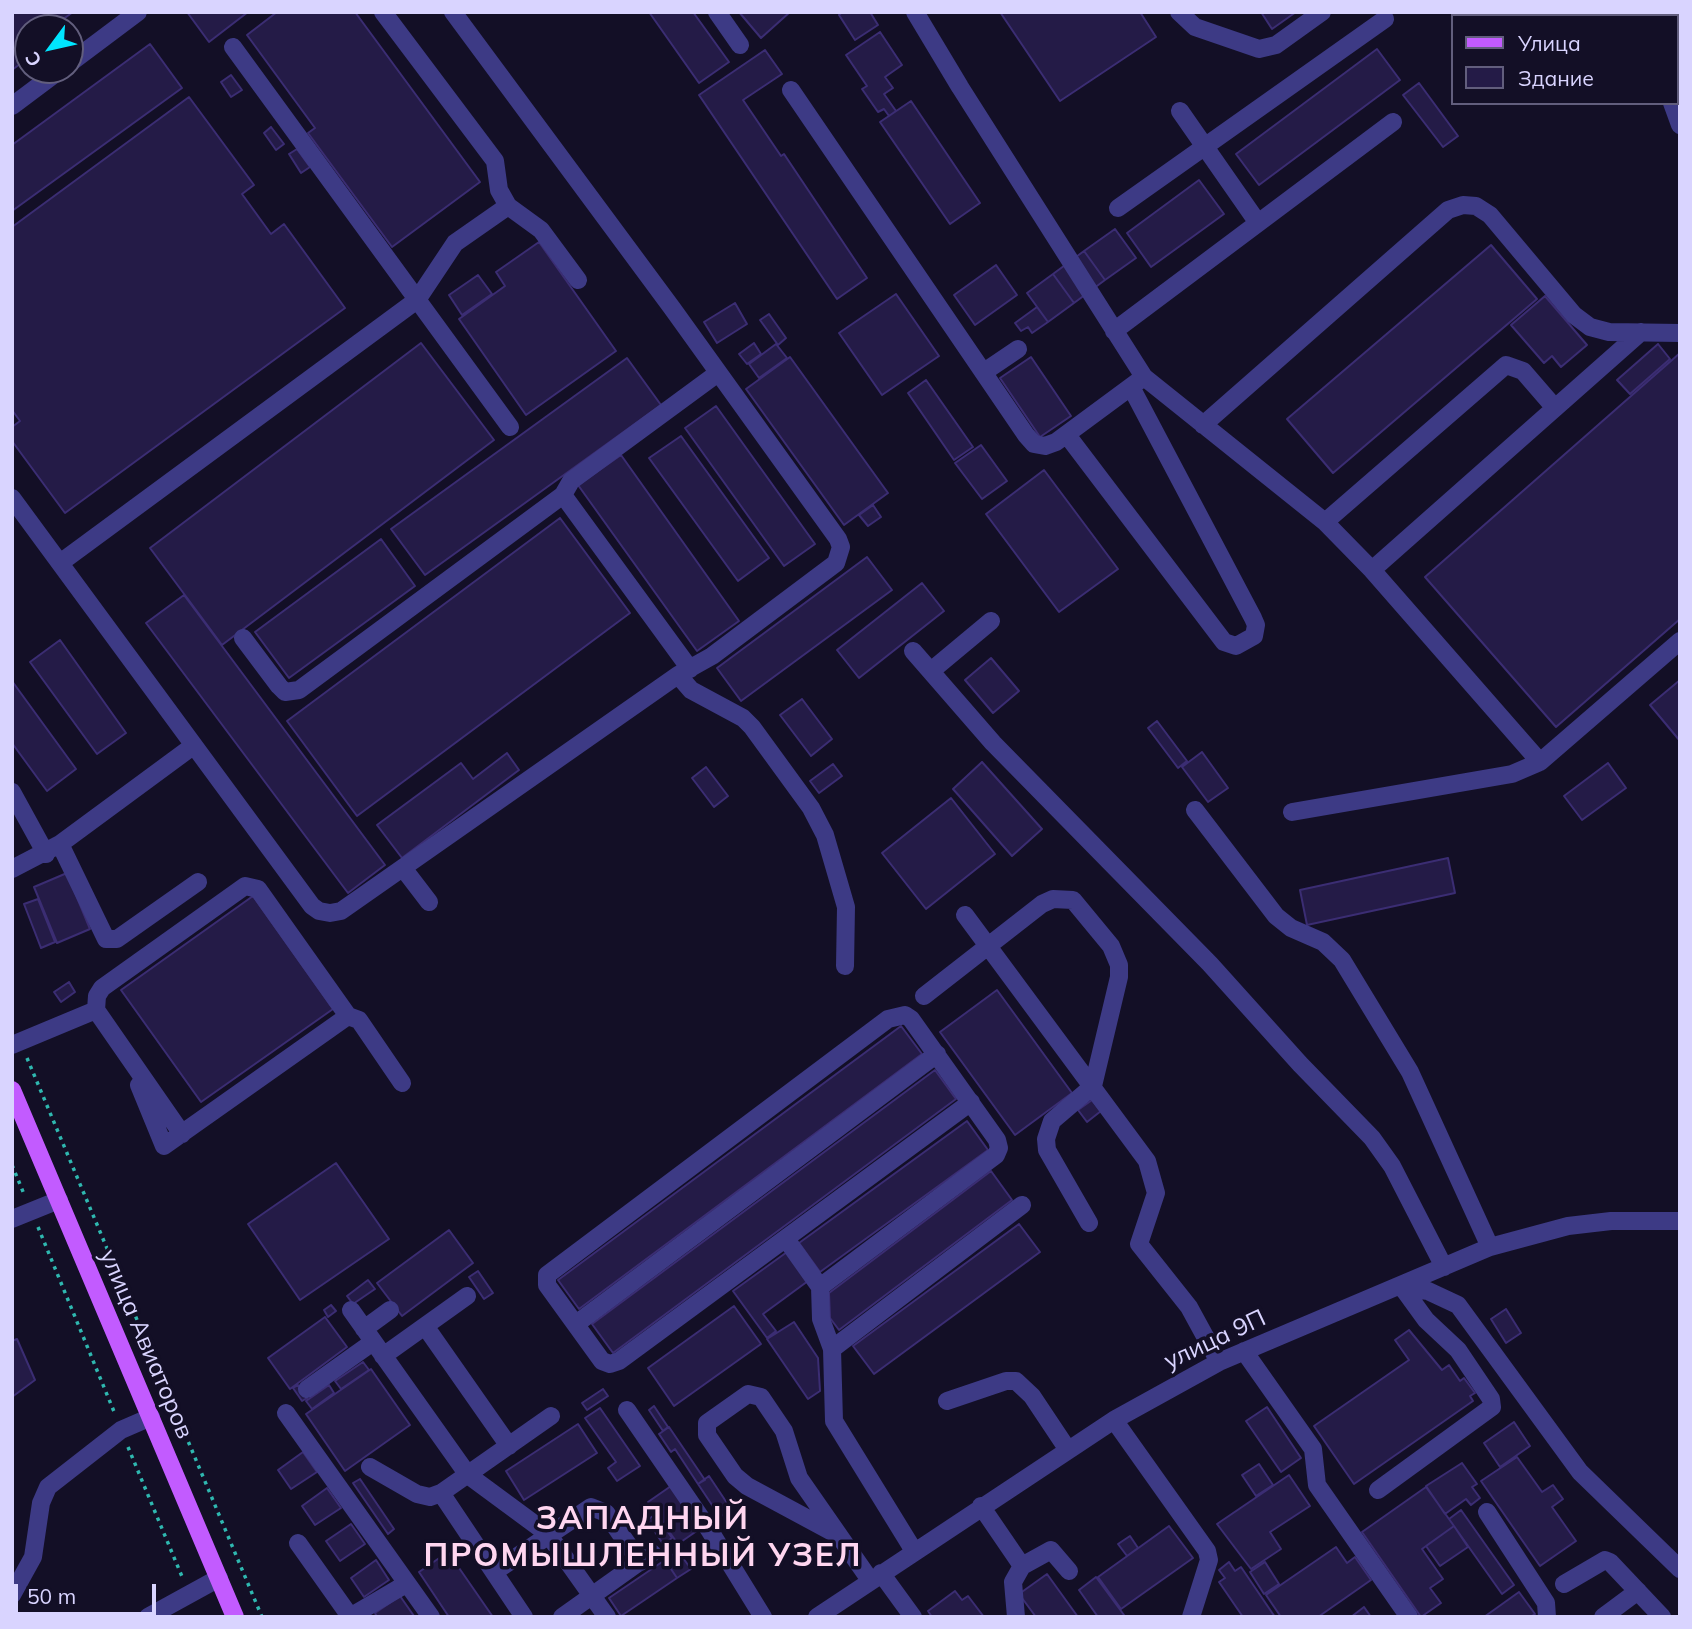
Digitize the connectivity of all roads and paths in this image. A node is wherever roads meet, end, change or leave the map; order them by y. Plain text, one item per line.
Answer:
1 (138, 12) edge
2 (383, 12) edge
3 (453, 12) edge
4 (717, 12) edge
5 (915, 12) edge
6 (1178, 12) edge
7 (1322, 12) edge
8 (1385, 19) dead end
9 (740, 45) dead end
10 (233, 47) dead end
11 (84, 52) edge
12 (42, 84) edge
13 (791, 90) dead end
14 (1673, 105) edge
15 (12, 106) edge
16 (1180, 111) dead end
17 (1393, 121) dead end
18 (1680, 125) edge
19 (1205, 146) junction
20 (508, 206) junction
21 (1118, 208) dead end
22 (1258, 223) junction
23 (578, 280) dead end
24 (417, 300) junction
25 (1114, 331) junction
26 (1641, 332) junction
27 (1680, 333) edge
28 (1018, 349) dead end
29 (984, 372) junction
30 (718, 373) junction
31 (1138, 382) junction
32 (1555, 408) junction
33 (1203, 425) junction
34 (510, 426) dead end
35 (1067, 435) junction
36 (563, 495) junction
37 (12, 498) edge
38 (1325, 522) junction
39 (60, 564) junction
40 (1372, 570) junction
41 (991, 621) dead end
42 (243, 638) dead end
43 (1680, 641) edge
44 (914, 651) dead end
45 (931, 671) junction
46 (684, 672) junction
47 (192, 746) junction
48 (1540, 762) junction
49 (12, 792) edge
50 (1195, 810) dead end
51 (1292, 812) dead end
52 (53, 849) junction
53 (403, 868) junction
54 (12, 869) edge
55 (198, 882) dead end
56 (429, 902) dead end
57 (965, 915) dead end
58 (988, 946) junction
59 (845, 966) dead end
60 (924, 996) dead end
61 (96, 1010) junction
62 (348, 1016) junction
63 (15, 1044) edge
64 (937, 1054) junction
65 (402, 1083) dead end
66 (1093, 1086) junction
67 (12, 1090) edge
68 (971, 1102) junction
69 (12, 1165) edge
70 (59, 1200) junction
71 (1022, 1205) dead end
72 (31, 1211) junction
73 (12, 1219) edge
74 (1680, 1221) edge
75 (1089, 1223) dead end
76 (786, 1239) junction
77 (1490, 1247) junction
78 (1444, 1267) junction
79 (820, 1287) junction
80 (1402, 1287) junction
81 (467, 1296) dead end
82 (351, 1310) dead end
83 (390, 1310) dead end
84 (576, 1325) junction
85 (425, 1326) junction
86 (374, 1342) junction
87 (832, 1349) junction
88 (1244, 1351) junction
89 (1219, 1362) junction
90 (307, 1389) dead end
91 (947, 1401) dead end
92 (627, 1410) dead end
93 (286, 1413) dead end
94 (150, 1416) junction
95 (551, 1416) dead end
96 (1114, 1420) junction
97 (121, 1430) junction
98 (509, 1446) junction
99 (1068, 1450) junction
100 (370, 1467) dead end
101 (468, 1475) junction
102 (1378, 1490) dead end
103 (441, 1493) junction
104 (981, 1506) junction
105 (1487, 1512) dead end
106 (548, 1534) junction
107 (838, 1535) junction
108 (298, 1543) dead end
109 (914, 1550) junction
110 (1022, 1566) junction
111 (1680, 1569) edge
112 (1069, 1571) dead end
113 (494, 1572) junction
114 (875, 1577) junction
115 (219, 1578) junction
116 (406, 1584) junction
117 (1564, 1584) dead end
118 (1638, 1591) junction
119 (188, 1592) junction
120 (12, 1595) edge
121 (592, 1595) junction
122 (148, 1617) edge
123 (235, 1617) edge
124 (261, 1617) edge
125 (431, 1617) edge
126 (524, 1617) edge
127 (562, 1617) edge
128 (607, 1617) edge
129 (763, 1617) edge
130 (817, 1617) edge
131 (913, 1617) edge
132 (1016, 1617) edge
133 (1191, 1617) edge
134 (1409, 1617) edge
135 (1547, 1617) edge
136 (1603, 1617) edge
137 (1661, 1617) edge

1 - 11 street
2 - 20 street
3 - 30 street
4 - 9 street
5 - 25 street
6 - 7 street
8 - 19 street
10 - 24 street
12 - 15 street
13 - 29 street
14 - 18 street
16 - 19 street
17 - 22 street
19 - 21 street
19 - 22 street
20 - 23 street
20 - 24 street
22 - 25 street
24 - 34 street
24 - 39 street
25 - 31 street
26 - 27 street
26 - 32 street
26 - 33 street
28 - 29 street
29 - 35 street
30 - 36 street
30 - 46 street
31 - 33 street
31 - 35 street
31 - 35 street
32 - 38 street
32 - 40 street
33 - 38 street
36 - 42 street
36 - 46 street
37 - 39 street
38 - 40 street
39 - 47 street
40 - 48 street
41 - 45 street
43 - 48 street
44 - 45 street
45 - 78 street
46 - 53 street
46 - 59 street
47 - 52 street
47 - 53 street
48 - 51 street
49 - 52 street
50 - 77 street
52 - 54 street
52 - 55 street
53 - 56 street
57 - 58 street
58 - 60 street
58 - 66 street
58 - 66 street
61 - 62 street
61 - 62 street
61 - 63 street
62 - 65 street
63 - 124 path
64 - 68 street
64 - 84 street
64 - 84 street
66 - 75 street
66 - 89 street
67 - 70 main road, улица Авиаторов
68 - 76 street
68 - 79 street
69 - 72 path
70 - 72 street
70 - 94 main road, улица Авиаторов
71 - 87 street
72 - 73 street
72 - 97 path
74 - 77 street, улица 9П
76 - 79 street
76 - 84 street
77 - 78 street, улица 9П
78 - 80 street, улица 9П
79 - 87 street
80 - 88 street, улица 9П
80 - 102 street
80 - 111 street
81 - 85 street
82 - 86 street
83 - 86 street
85 - 86 street
85 - 98 street
86 - 90 street
86 - 101 street
87 - 109 street
88 - 89 street, улица 9П
88 - 134 street
89 - 96 street, улица 9П
91 - 99 street
92 - 129 street
93 - 116 street
94 - 97 street
94 - 115 main road, улица Авиаторов
95 - 98 street
96 - 99 street, улица 9П
96 - 133 street
97 - 119 path
97 - 120 street
98 - 101 street
99 - 104 street, улица 9П
100 - 103 street
101 - 103 street
101 - 106 street
103 - 113 street
104 - 109 street, улица 9П
104 - 110 street
105 - 135 street
106 - 113 street
106 - 121 street
106 - 121 street
107 - 107 street
107 - 114 street
108 - 116 street
109 - 114 street, улица 9П
110 - 112 street
110 - 132 street
113 - 126 street
114 - 130 street, улица 9П
114 - 131 street
115 - 119 street
115 - 123 main road, улица Авиаторов
116 - 125 street
117 - 118 street
118 - 136 street
118 - 137 street
119 - 122 street
121 - 127 street
121 - 128 street

